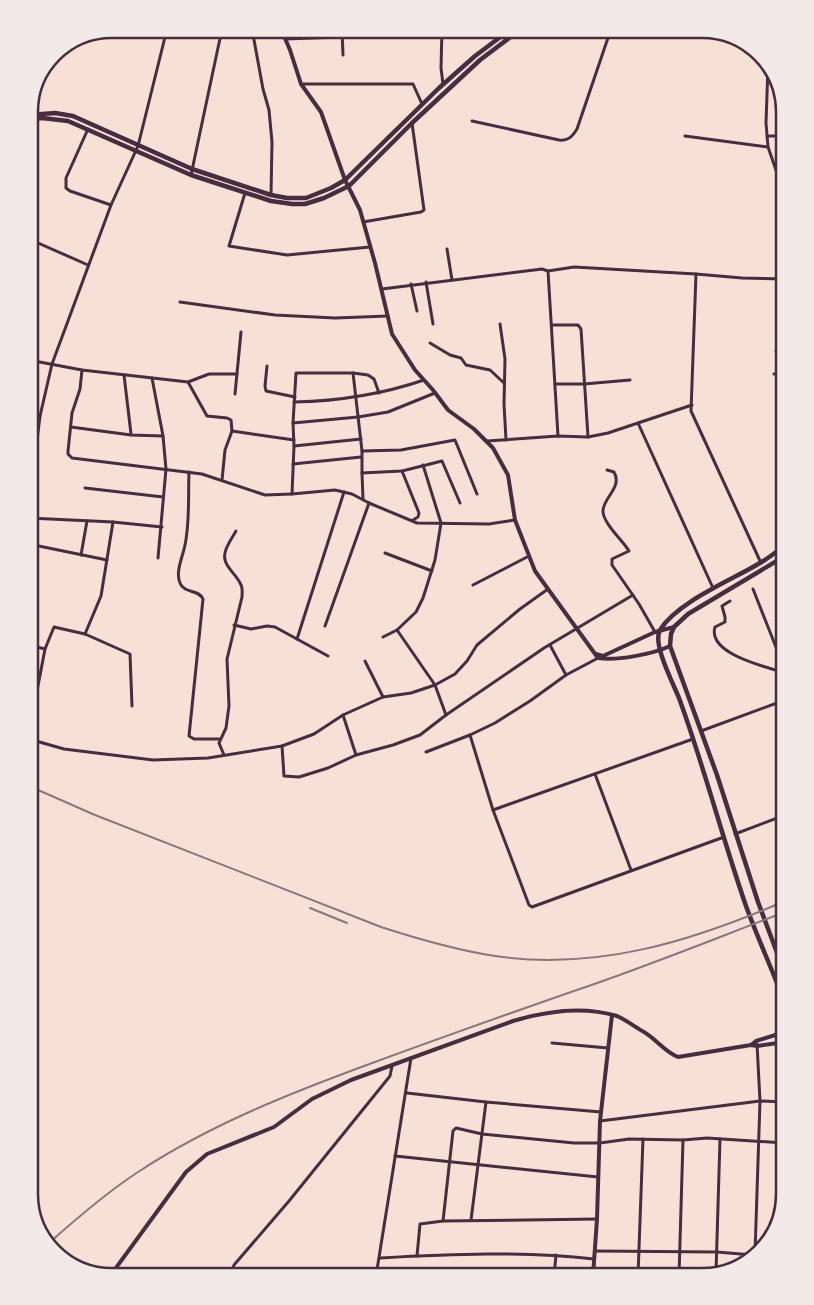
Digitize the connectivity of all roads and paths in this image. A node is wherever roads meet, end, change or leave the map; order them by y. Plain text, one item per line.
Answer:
1 (166, 38) edge
2 (220, 38) edge
3 (254, 38) edge
4 (314, 38) edge
5 (342, 38) edge
6 (442, 38) edge
7 (499, 38) edge
8 (509, 38) edge
9 (608, 38) edge
10 (285, 39) joint
11 (343, 55) dead end
12 (768, 77) edge
13 (301, 84) junction
14 (443, 84) junction
15 (422, 104) junction
16 (38, 114) edge
17 (38, 119) edge
18 (472, 121) dead end
19 (412, 123) junction
20 (88, 129) junction
21 (685, 136) dead end
22 (766, 136) junction
23 (776, 136) edge
24 (138, 146) junction
25 (768, 147) junction
26 (136, 151) junction
27 (192, 169) junction
28 (776, 169) edge
29 (191, 175) junction
30 (345, 180) junction
31 (348, 186) junction
32 (245, 193) junction
33 (272, 195) junction
34 (111, 205) junction
35 (363, 222) junction
36 (38, 243) edge
37 (370, 247) junction
38 (447, 250) dead end
39 (88, 265) junction
40 (548, 270) junction
41 (696, 274) junction
42 (776, 279) edge
43 (452, 280) junction
44 (426, 282) junction
45 (411, 284) junction
46 (382, 289) junction
47 (180, 302) dead end
48 (417, 311) dead end
49 (388, 316) junction
50 (433, 324) dead end
51 (500, 324) dead end
52 (552, 325) junction
53 (241, 332) dead end
54 (430, 343) dead end
55 (38, 362) edge
56 (52, 364) junction
57 (267, 366) dead end
58 (82, 370) junction
59 (353, 373) junction
60 (237, 374) junction
61 (124, 375) junction
62 (152, 378) junction
63 (424, 380) junction
64 (630, 380) dead end
65 (188, 382) junction
66 (505, 384) junction
67 (555, 384) junction
68 (584, 384) junction
69 (379, 393) junction
70 (235, 394) dead end
71 (435, 394) junction
72 (356, 396) junction
73 (295, 397) junction
74 (294, 402) junction
75 (692, 405) junction
76 (40, 416) joint
77 (358, 417) junction
78 (293, 423) junction
79 (638, 423) junction
80 (71, 427) junction
81 (38, 430) edge
82 (232, 431) junction
83 (131, 435) junction
84 (163, 436) junction
85 (558, 436) junction
86 (588, 436) junction
87 (360, 439) junction
88 (294, 440) junction
89 (506, 440) junction
90 (487, 441) junction
91 (294, 446) junction
92 (362, 451) junction
93 (361, 457) junction
94 (293, 464) junction
95 (423, 465) junction
96 (166, 469) junction
97 (608, 470) dead end
98 (402, 471) junction
99 (189, 472) junction
100 (362, 473) junction
101 (222, 480) junction
102 (85, 488) dead end
103 (344, 492) junction
104 (292, 494) junction
105 (478, 494) dead end
106 (163, 497) junction
107 (363, 499) junction
108 (369, 503) junction
109 (460, 503) dead end
110 (38, 518) edge
111 (515, 520) junction
112 (86, 521) junction
113 (412, 521) junction
114 (113, 522) junction
115 (441, 523) junction
116 (162, 527) junction
117 (236, 531) dead end
118 (38, 546) edge
119 (776, 552) edge
120 (384, 553) dead end
121 (81, 555) junction
122 (529, 556) junction
123 (158, 558) dead end
124 (107, 560) junction
125 (776, 561) edge
126 (761, 563) junction
127 (432, 570) junction
128 (473, 585) dead end
129 (548, 589) junction
130 (714, 589) junction
131 (753, 589) dead end
132 (633, 595) junction
133 (730, 601) dead end
134 (234, 625) junction
135 (324, 626) dead end
136 (674, 627) junction
137 (576, 629) junction
138 (397, 630) junction
139 (658, 631) junction
140 (85, 634) junction
141 (383, 637) dead end
142 (297, 639) junction
143 (550, 645) junction
144 (670, 646) junction
145 (38, 647) edge
146 (776, 648) edge
147 (45, 649) junction
148 (660, 651) junction
149 (328, 656) dead end
150 (600, 657) junction
151 (365, 661) dead end
152 (776, 668) edge
153 (566, 675) junction
154 (435, 685) junction
155 (38, 686) edge
156 (383, 697) junction
157 (776, 703) edge
158 (132, 706) dead end
159 (446, 714) junction
160 (343, 715) junction
161 (701, 731) junction
162 (470, 735) junction
163 (693, 739) junction
164 (220, 740) junction
165 (38, 742) edge
166 (282, 746) junction
167 (426, 752) dead end
168 (224, 755) junction
169 (356, 755) junction
170 (595, 774) junction
171 (492, 810) junction
172 (776, 818) edge
173 (734, 834) junction
174 (724, 837) junction
175 (631, 870) junction
176 (776, 950) edge
177 (776, 977) edge
178 (612, 1015) junction
179 (776, 1035) edge
180 (552, 1043) dead end
181 (776, 1043) edge
182 (757, 1044) junction
183 (608, 1048) junction
184 (411, 1058) junction
185 (392, 1066) junction
186 (407, 1093) junction
187 (760, 1100) junction
188 (776, 1101) edge
189 (486, 1102) junction
190 (601, 1112) junction
191 (600, 1121) junction
192 (482, 1134) junction
193 (720, 1138) junction
194 (643, 1139) junction
195 (683, 1140) junction
196 (759, 1142) junction
197 (600, 1143) junction
198 (776, 1143) edge
199 (395, 1156) junction
200 (451, 1163) junction
201 (479, 1166) junction
202 (598, 1178) junction
203 (597, 1219) junction
204 (471, 1220) junction
205 (443, 1221) junction
206 (754, 1246) edge
207 (595, 1251) junction
208 (639, 1252) junction
209 (717, 1252) junction
210 (680, 1253) junction
211 (746, 1254) edge
212 (556, 1255) junction
213 (417, 1256) junction
214 (380, 1258) junction
215 (594, 1259) junction
216 (716, 1266) edge
217 (117, 1267) edge
218 (233, 1267) edge
219 (378, 1267) edge
220 (555, 1268) edge
221 (593, 1268) edge
222 (638, 1268) edge
223 (679, 1268) edge

1 - 24 street
2 - 27 street
3 - 33 street
4 - 10 street
5 - 11 street
6 - 14 street
7 - 14 main road
8 - 19 main road
9 - 18 street
10 - 13 street
12 - 22 street
13 - 15 street
13 - 30 street
14 - 15 main road
15 - 30 main road
16 - 24 main road
17 - 20 main road
19 - 31 main road
19 - 35 street
20 - 26 main road
20 - 34 street
21 - 25 street
22 - 23 street
22 - 25 street
24 - 26 street
24 - 27 main road
25 - 28 street
26 - 29 main road
26 - 34 street
27 - 29 street
27 - 33 main road
29 - 32 main road
30 - 31 street
30 - 33 main road
31 - 32 main road
31 - 35 street
32 - 37 street
34 - 39 street
35 - 37 street
36 - 39 street
37 - 46 street
38 - 43 street
39 - 56 street
40 - 41 street
40 - 43 street
40 - 52 street
41 - 42 street
41 - 75 street
43 - 44 street
44 - 45 street
44 - 50 street
45 - 46 street
45 - 48 street
46 - 49 street
47 - 49 street
49 - 63 street
51 - 66 street
52 - 67 street
52 - 68 street
53 - 60 street
54 - 66 street
55 - 56 street
56 - 58 street
56 - 76 street
57 - 73 street
58 - 61 street
58 - 80 street
59 - 69 street
59 - 72 street
59 - 73 street
60 - 65 street
60 - 70 street
61 - 62 street
61 - 83 street
62 - 65 street
62 - 84 street
63 - 69 street
63 - 71 street
64 - 68 street
65 - 82 street
66 - 89 street
67 - 68 street
67 - 85 street
68 - 86 street
69 - 72 street
71 - 77 street
71 - 90 street
72 - 74 street
72 - 77 street
73 - 74 street
74 - 78 street
75 - 79 street
75 - 126 street
76 - 81 street
77 - 78 street
77 - 87 street
78 - 88 street
79 - 86 street
79 - 130 street
80 - 83 street
80 - 96 street
82 - 88 street
82 - 101 street
83 - 84 street
84 - 96 street
85 - 86 street
85 - 89 street
87 - 91 street
87 - 92 street
88 - 91 street
89 - 90 street
90 - 111 street
91 - 94 street
92 - 93 street
92 - 105 street
93 - 94 street
93 - 100 street
94 - 104 street
95 - 98 street
95 - 109 street
95 - 115 street
96 - 99 street
96 - 106 street
97 - 132 street
98 - 100 street
98 - 113 street
99 - 101 street
99 - 164 street
100 - 107 street
101 - 104 street
102 - 106 street
103 - 104 street
103 - 107 street
103 - 142 street
106 - 116 street
107 - 108 street
108 - 113 street
108 - 135 street
110 - 112 street
111 - 115 street
111 - 122 street
112 - 114 street
112 - 121 street
113 - 115 street
114 - 116 street
114 - 124 street
115 - 127 street
116 - 123 street
117 - 134 street
118 - 121 street
119 - 126 main road
120 - 127 street
121 - 124 street
122 - 128 street
122 - 129 street
124 - 140 street
125 - 136 main road
126 - 130 main road
127 - 138 street
129 - 137 street
129 - 154 street
130 - 139 main road
131 - 146 street
132 - 137 street
132 - 139 street
133 - 152 street
134 - 142 street
134 - 164 street
136 - 139 street
136 - 144 main road
137 - 143 street
137 - 150 street
138 - 141 street
138 - 154 street
139 - 148 main road
139 - 150 street
140 - 147 street
140 - 158 street
142 - 149 street
143 - 153 street
143 - 159 street
144 - 148 street
144 - 161 main road
145 - 147 street
147 - 155 street
148 - 150 street
148 - 163 main road
150 - 153 street
151 - 156 street
153 - 162 street
154 - 156 street
154 - 159 street
156 - 160 street
157 - 161 street
159 - 169 street
160 - 166 street
160 - 169 street
161 - 173 main road
162 - 167 street
162 - 171 street
163 - 170 street
163 - 174 main road
164 - 168 street
165 - 168 street
166 - 168 street
166 - 169 street
170 - 171 street
170 - 175 street
171 - 175 street
172 - 173 street
173 - 176 main road
174 - 175 street
174 - 177 main road
178 - 182 street
178 - 183 street
178 - 184 street
179 - 182 street
180 - 183 street
181 - 182 street
182 - 187 street
183 - 190 street
184 - 185 street
184 - 186 street
185 - 217 street
185 - 218 street
186 - 189 street
186 - 199 street
187 - 188 street
187 - 191 street
187 - 196 street
189 - 190 street
189 - 192 street
190 - 191 street
191 - 197 street
192 - 197 street
192 - 200 street
192 - 201 street
193 - 195 street
193 - 196 street
193 - 209 street
194 - 195 street
194 - 197 street
194 - 208 street
195 - 210 street
196 - 198 street
196 - 206 street
197 - 202 street
199 - 200 street
199 - 214 street
200 - 201 street
200 - 205 street
201 - 202 street
201 - 204 street
202 - 203 street
203 - 204 street
203 - 207 street
204 - 205 street
205 - 213 street
207 - 208 street
207 - 215 street
208 - 210 street
208 - 222 street
209 - 210 street
209 - 211 street
209 - 216 street
210 - 223 street
212 - 213 street
212 - 215 street
212 - 220 street
213 - 214 street
214 - 219 street
215 - 221 street

